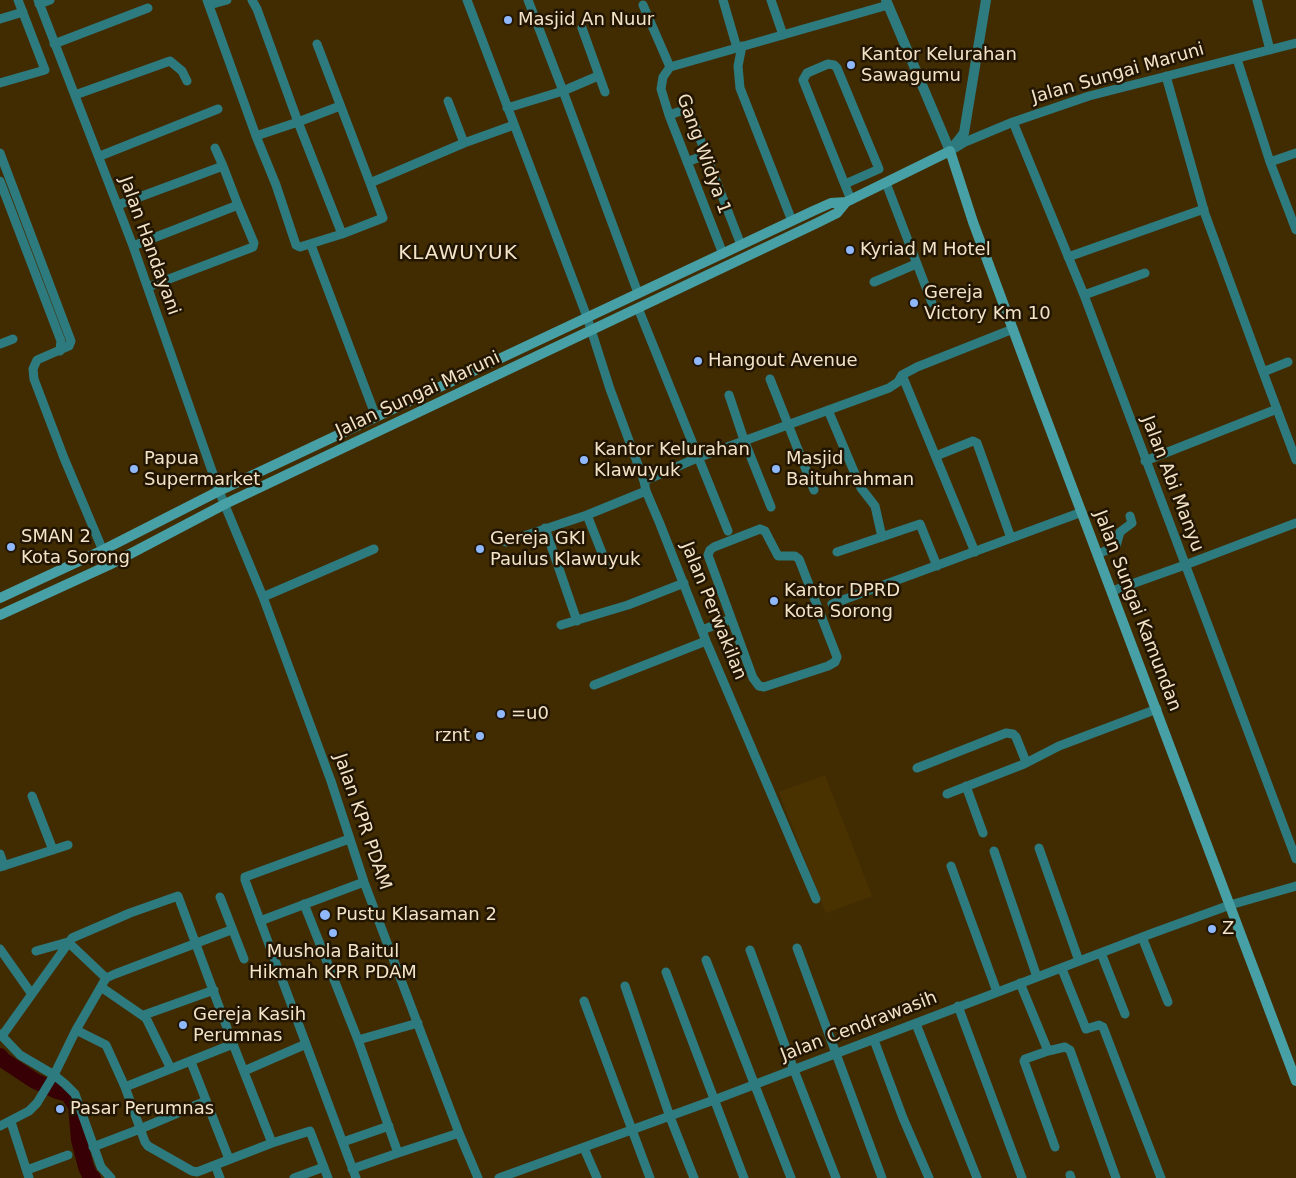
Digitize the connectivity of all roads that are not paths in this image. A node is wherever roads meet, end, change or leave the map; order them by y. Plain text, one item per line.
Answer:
1 (18, 0) edge
2 (50, 0) edge
3 (227, 0) edge
4 (252, 0) edge
5 (467, 0) edge
6 (528, 0) edge
7 (723, 0) edge
8 (771, 0) edge
9 (867, 0) edge
10 (986, 0) edge
11 (1257, 0) edge
12 (38, 2) edge
13 (887, 2) edge
14 (208, 3) edge
15 (643, 5) dead end
16 (148, 8) dead end
17 (871, 10) junction
18 (22, 12) junction
19 (0, 19) edge
20 (582, 28) dead end
21 (783, 35) junction
22 (1296, 43) edge
23 (54, 44) junction
24 (317, 44) dead end
25 (740, 47) junction
26 (1270, 50) junction
27 (1237, 59) junction
28 (670, 67) junction
29 (598, 76) junction
30 (1166, 76) junction
31 (187, 81) dead end
32 (0, 84) edge
33 (563, 90) junction
34 (605, 92) dead end
35 (75, 95) junction
36 (448, 101) dead end
37 (340, 106) junction
38 (507, 108) junction
39 (218, 110) dead end
40 (669, 115) junction
41 (298, 122) junction
42 (1013, 122) junction
43 (514, 125) junction
44 (256, 136) junction
45 (464, 143) junction
46 (215, 148) dead end
47 (950, 151) junction
48 (0, 152) edge
49 (1296, 153) edge
50 (705, 155) junction
51 (100, 156) junction
52 (687, 162) junction
53 (1270, 162) junction
54 (223, 166) junction
55 (0, 181) edge
56 (370, 183) junction
57 (886, 183) junction
58 (845, 184) junction
59 (848, 201) junction
60 (118, 205) junction
61 (238, 205) junction
62 (1204, 209) junction
63 (792, 221) junction
64 (1296, 230) edge
65 (342, 234) junction
66 (311, 244) junction
67 (741, 245) junction
68 (134, 246) junction
69 (723, 254) junction
70 (1068, 258) junction
71 (916, 264) junction
72 (1145, 273) dead end
73 (874, 282) dead end
74 (148, 287) junction
75 (638, 293) junction
76 (1084, 295) junction
77 (932, 303) dead end
78 (638, 308) junction
79 (587, 317) junction
80 (1013, 329) junction
81 (591, 330) junction
82 (14, 339) dead end
83 (0, 344) edge
84 (60, 350) junction
85 (1288, 362) dead end
86 (1262, 372) junction
87 (902, 375) junction
88 (770, 379) dead end
89 (729, 395) dead end
90 (1278, 409) junction
91 (828, 410) junction
92 (376, 417) junction
93 (787, 426) junction
94 (744, 440) junction
95 (936, 456) junction
96 (698, 458) junction
97 (1296, 460) edge
98 (1145, 461) junction
99 (644, 481) junction
100 (814, 490) dead end
101 (219, 491) junction
102 (646, 491) junction
103 (225, 504) junction
104 (771, 507) dead end
105 (1082, 512) junction
106 (587, 516) junction
107 (1130, 516) dead end
108 (1296, 523) edge
109 (545, 528) junction
110 (728, 530) dead end
111 (882, 537) junction
112 (1011, 538) junction
113 (506, 542) dead end
114 (374, 549) dead end
115 (103, 550) junction
116 (837, 552) dead end
117 (975, 552) junction
118 (1098, 554) junction
119 (606, 563) dead end
120 (109, 565) junction
121 (1185, 565) junction
122 (937, 566) junction
123 (684, 583) junction
124 (1112, 591) junction
125 (263, 597) junction
126 (0, 598) edge
127 (832, 604) dead end
128 (0, 615) edge
129 (731, 619) junction
130 (577, 620) junction
131 (561, 625) dead end
132 (702, 630) junction
133 (706, 641) junction
134 (594, 685) dead end
135 (1157, 709) junction
136 (1026, 762) junction
137 (917, 768) dead end
138 (966, 786) junction
139 (947, 794) dead end
140 (32, 796) dead end
141 (983, 833) dead end
142 (349, 839) junction
143 (68, 845) dead end
144 (1039, 848) dead end
145 (53, 850) junction
146 (994, 851) dead end
147 (0, 854) edge
148 (1296, 859) edge
149 (951, 866) dead end
150 (2, 867) edge
151 (364, 882) junction
152 (1296, 886) edge
153 (220, 897) dead end
154 (816, 899) dead end
155 (304, 904) junction
156 (1230, 905) junction
157 (260, 921) junction
158 (231, 930) junction
159 (1142, 937) junction
160 (68, 942) junction
161 (196, 943) junction
162 (0, 948) edge
163 (797, 948) dead end
164 (36, 950) dead end
165 (750, 950) dead end
166 (1101, 953) junction
167 (244, 959) dead end
168 (706, 960) dead end
169 (1079, 961) junction
170 (1062, 969) junction
171 (666, 972) dead end
172 (1037, 976) junction
173 (106, 978) junction
174 (1020, 983) junction
175 (625, 986) dead end
176 (101, 987) junction
177 (214, 990) junction
178 (997, 992) junction
179 (31, 993) junction
180 (584, 1001) dead end
181 (1168, 1002) dead end
182 (958, 1006) junction
183 (1125, 1014) dead end
184 (144, 1016) junction
185 (418, 1023) junction
186 (916, 1024) junction
187 (76, 1030) junction
188 (1, 1035) edge
189 (358, 1040) junction
190 (874, 1040) junction
191 (233, 1044) junction
192 (306, 1044) junction
193 (1048, 1051) junction
194 (835, 1054) junction
195 (191, 1062) junction
196 (171, 1069) junction
197 (794, 1070) junction
198 (244, 1071) junction
199 (53, 1077) junction
200 (1296, 1081) edge
201 (755, 1084) junction
202 (125, 1087) junction
203 (714, 1100) junction
204 (206, 1101) junction
205 (670, 1116) junction
206 (11, 1122) junction
207 (0, 1126) edge
208 (389, 1126) junction
209 (140, 1129) junction
210 (632, 1130) junction
211 (459, 1133) junction
212 (272, 1142) junction
213 (342, 1142) junction
214 (93, 1147) junction
215 (1055, 1147) dead end
216 (584, 1148) junction
217 (398, 1153) junction
218 (68, 1156) dead end
219 (229, 1159) junction
220 (215, 1165) junction
221 (324, 1167) junction
222 (352, 1169) junction
223 (28, 1174) edge
224 (187, 1174) edge
225 (111, 1178) edge
226 (220, 1178) edge
227 (294, 1178) edge
228 (328, 1178) edge
229 (356, 1178) edge
230 (478, 1178) edge
231 (499, 1178) edge
232 (598, 1178) edge
233 (650, 1178) edge
234 (694, 1178) edge
235 (744, 1178) edge
236 (791, 1178) edge
237 (836, 1178) edge
238 (882, 1178) edge
239 (929, 1178) edge
240 (977, 1178) edge
241 (1022, 1178) edge
242 (1116, 1178) edge
243 (1161, 1178) edge

1 - 18 street
2 - 12 street
3 - 14 street
4 - 41 street
5 - 38 street, Jalan Perwakilan
6 - 33 street
7 - 25 street
8 - 21 street
9 - 17 street
10 - 47 street
11 - 26 street
12 - 23 street, Jalan Handayani
13 - 17 street
13 - 47 street
14 - 44 street
15 - 28 street
16 - 23 street
17 - 21 street
18 - 19 street
18 - 32 street
20 - 29 street
21 - 25 street
22 - 26 street, Jalan Sungai Maruni
23 - 35 street, Jalan Handayani
24 - 37 street
25 - 28 street
25 - 63 street
26 - 27 street, Jalan Sungai Maruni
27 - 30 street, Jalan Sungai Maruni
27 - 53 street
28 - 40 street, Gang Widya 1
29 - 33 street
29 - 34 street
30 - 42 street, Jalan Sungai Maruni
30 - 62 street
31 - 35 street
33 - 38 street
33 - 75 street
35 - 51 street, Jalan Handayani
36 - 45 street
37 - 41 street
37 - 56 street
38 - 43 street, Jalan Perwakilan
39 - 51 street
40 - 50 street
40 - 52 street, Gang Widya 1
41 - 44 street
41 - 65 street
42 - 47 street, Jalan Sungai Maruni
42 - 70 street, Jalan Abi Manyu
43 - 45 street
43 - 79 street, Jalan Perwakilan
44 - 66 street
45 - 56 street
46 - 54 street
47 - 57 main road, Jalan Sungai Maruni
47 - 80 main road, Jalan Sungai Kamundan
48 - 84 street
49 - 53 street
50 - 52 street
50 - 67 street
51 - 60 street, Jalan Handayani
52 - 69 street, Gang Widya 1
53 - 64 street
54 - 60 street
54 - 61 street
55 - 84 street
56 - 65 street
57 - 59 main road, Jalan Sungai Maruni
57 - 71 street
58 - 58 street
58 - 59 street
59 - 63 main road, Jalan Sungai Maruni
59 - 78 main road, Jalan Sungai Maruni
60 - 68 street, Jalan Handayani
61 - 68 street
61 - 74 street
62 - 70 street
62 - 86 street
63 - 67 main road, Jalan Sungai Maruni
65 - 66 street
66 - 92 street
67 - 69 main road, Jalan Sungai Maruni
68 - 74 street, Jalan Handayani
69 - 75 main road, Jalan Sungai Maruni
70 - 76 street, Jalan Abi Manyu
71 - 73 street
71 - 77 street
72 - 76 street
74 - 101 street, Jalan Handayani
75 - 79 main road, Jalan Sungai Maruni
76 - 98 street, Jalan Abi Manyu
78 - 81 main road, Jalan Sungai Maruni
78 - 96 street
79 - 81 street, Jalan Perwakilan
79 - 92 main road, Jalan Sungai Maruni
80 - 87 street
80 - 105 main road, Jalan Sungai Kamundan
81 - 99 street, Jalan Perwakilan
81 - 103 main road, Jalan Sungai Maruni
82 - 83 street
84 - 115 street
85 - 86 street
86 - 90 street
87 - 91 street
87 - 95 street
88 - 93 street
89 - 94 street
90 - 97 street
90 - 98 street
91 - 93 street
91 - 111 street
92 - 101 main road, Jalan Sungai Maruni
93 - 94 street
93 - 100 street
94 - 96 street
94 - 104 street
95 - 112 street
95 - 117 street
96 - 99 street
96 - 110 street
98 - 121 street, Jalan Abi Manyu
99 - 102 street, Jalan Perwakilan
101 - 103 street, Jalan Handayani
101 - 115 main road, Jalan Sungai Maruni
102 - 106 street
102 - 123 street, Jalan Perwakilan
103 - 120 main road, Jalan Sungai Maruni
103 - 125 street, Jalan KPR PDAM
105 - 112 street
105 - 118 main road, Jalan Sungai Kamundan
106 - 109 street
106 - 119 street
107 - 118 street
108 - 121 street
109 - 113 street
109 - 130 street
111 - 116 street
111 - 122 street
112 - 117 street
114 - 125 street
115 - 120 street
115 - 126 main road, Jalan Sungai Maruni
117 - 122 street
118 - 124 main road, Jalan Sungai Kamundan
120 - 128 main road, Jalan Sungai Maruni
121 - 124 street
121 - 148 street, Jalan Abi Manyu
122 - 127 street
123 - 130 street
123 - 132 street, Jalan Perwakilan
124 - 135 main road, Jalan Sungai Kamundan
125 - 142 street, Jalan KPR PDAM
129 - 129 street
129 - 132 street
130 - 131 street
132 - 133 street, Jalan Perwakilan
133 - 134 street
133 - 154 street, Jalan Perwakilan
135 - 136 street
135 - 156 main road, Jalan Sungai Kamundan
136 - 137 street
136 - 138 street
138 - 139 street
138 - 141 street
140 - 145 street
142 - 151 street, Jalan KPR PDAM
142 - 157 street
143 - 145 street
144 - 169 street
145 - 150 street
146 - 172 street
147 - 150 street
149 - 178 street
151 - 155 street
151 - 185 street, Jalan KPR PDAM
152 - 156 street, Jalan Cendrawasih
153 - 158 street
155 - 157 street
155 - 189 street
156 - 159 street, Jalan Cendrawasih
156 - 200 main road, Jalan Sungai Kamundan
157 - 192 street
158 - 161 street
158 - 167 street
159 - 166 street, Jalan Cendrawasih
159 - 181 street
160 - 161 street
160 - 164 street
160 - 173 street
160 - 179 street
161 - 173 street
161 - 177 street
162 - 179 street
163 - 194 street
165 - 197 street
166 - 169 street, Jalan Cendrawasih
166 - 183 street
168 - 201 street
169 - 170 street, Jalan Cendrawasih
170 - 172 street, Jalan Cendrawasih
170 - 243 street
171 - 203 street
172 - 174 street, Jalan Cendrawasih
173 - 176 street
174 - 178 street, Jalan Cendrawasih
174 - 193 street
175 - 205 street
176 - 184 street
176 - 187 street
177 - 184 street
177 - 191 street
178 - 182 street, Jalan Cendrawasih
179 - 188 street
180 - 210 street
182 - 186 street, Jalan Cendrawasih
182 - 241 street
184 - 196 street
185 - 189 street
185 - 211 street, Jalan KPR PDAM
186 - 190 street, Jalan Cendrawasih
186 - 240 street
187 - 199 street
187 - 202 street
188 - 199 street
189 - 208 street
190 - 194 street, Jalan Cendrawasih
190 - 239 street
191 - 195 street
191 - 198 street
192 - 198 street
192 - 213 street
193 - 215 street
193 - 242 street
194 - 197 street, Jalan Cendrawasih
194 - 238 street
195 - 196 street
195 - 204 street
196 - 202 street
197 - 201 street, Jalan Cendrawasih
197 - 237 street
198 - 212 street
199 - 206 street
199 - 214 street
201 - 203 street, Jalan Cendrawasih
201 - 236 street
202 - 209 street
203 - 205 street, Jalan Cendrawasih
203 - 235 street
204 - 209 street
204 - 219 street
205 - 210 street, Jalan Cendrawasih
205 - 234 street
206 - 207 street
206 - 223 street
208 - 213 street
208 - 217 street
209 - 214 street
209 - 224 street
210 - 216 street, Jalan Cendrawasih
210 - 233 street
211 - 217 street
211 - 230 street, Jalan KPR PDAM
212 - 219 street
212 - 221 street
213 - 222 street
214 - 225 street
216 - 231 street, Jalan Cendrawasih
216 - 232 street
217 - 222 street
218 - 223 street
219 - 220 street
220 - 224 street
220 - 226 street
221 - 227 street
221 - 228 street
222 - 229 street

